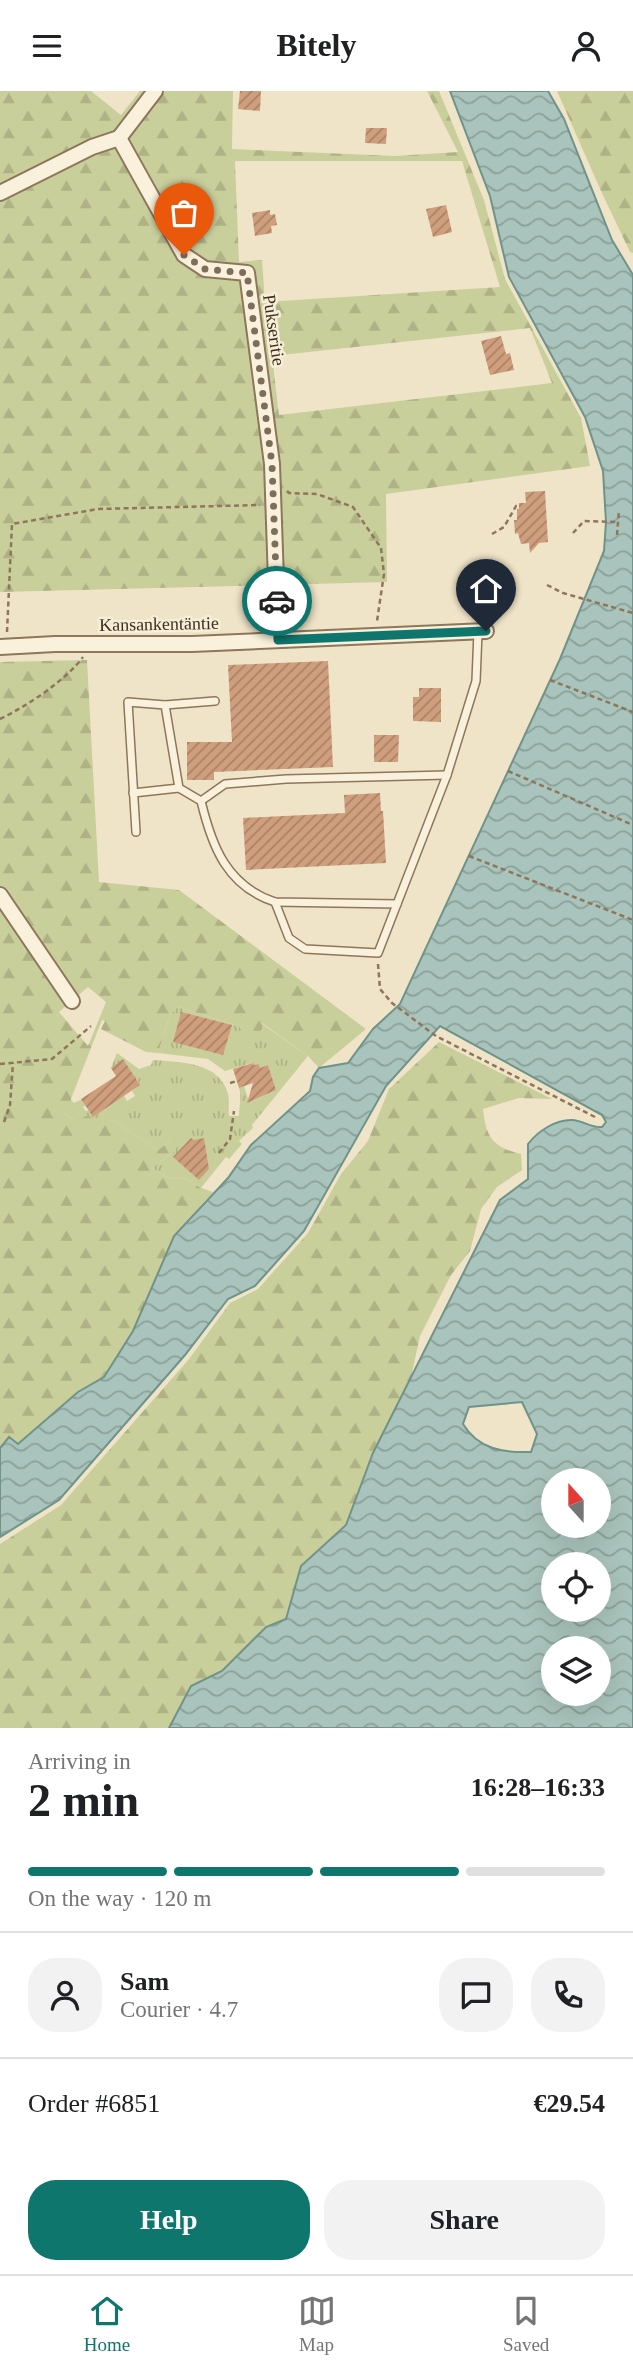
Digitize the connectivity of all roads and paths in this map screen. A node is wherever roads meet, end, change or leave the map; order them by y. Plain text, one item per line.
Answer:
1 (155, 91) edge
2 (119, 138) junction
3 (0, 193) edge
4 (273, 478) junction
5 (274, 504) junction
6 (519, 506) dead end
7 (619, 510) dead end
8 (618, 522) junction
9 (573, 533) dead end
10 (492, 534) dead end
11 (617, 535) dead end
12 (547, 585) dead end
13 (633, 613) edge
14 (482, 631) joint
15 (375, 635) junction
16 (278, 640) junction
17 (94, 644) junction
18 (3, 647) edge
19 (550, 680) dead end
20 (215, 701) dead end
21 (165, 705) junction
22 (633, 712) edge
23 (0, 719) edge
24 (508, 771) dead end
25 (447, 775) junction
26 (179, 788) junction
27 (133, 793) junction
28 (201, 801) junction
29 (633, 825) edge
30 (136, 832) dead end
31 (469, 856) dead end
32 (0, 895) edge
33 (275, 902) junction
34 (397, 904) junction
35 (633, 920) edge
36 (378, 953) junction
37 (72, 1001) dead end
38 (91, 1026) dead end
39 (13, 1063) junction
40 (0, 1064) edge
41 (237, 1081) dead end
42 (230, 1083) dead end
43 (234, 1111) dead end
44 (595, 1117) dead end
45 (4, 1122) dead end
46 (219, 1153) dead end

1 - 2 street
2 - 3 street
2 - 4 street, Pukseritie
4 - 5 street, Pukseritie
4 - 15 path
5 - 16 street, Pukseritie
5 - 18 path
6 - 10 path
7 - 8 path
8 - 9 path
8 - 11 path
12 - 13 path
14 - 15 street, Kansankentäntie
14 - 25 lane
15 - 16 street, Kansankentäntie
16 - 17 street, Kansankentäntie
17 - 18 street, Kansankentäntie
17 - 23 path
19 - 22 path
20 - 21 lane
21 - 26 lane
21 - 27 lane
24 - 29 path
25 - 28 lane
25 - 34 lane
26 - 27 lane
26 - 28 lane
27 - 30 lane
28 - 33 lane
31 - 35 path
32 - 37 street
33 - 34 lane
33 - 36 lane
34 - 36 lane
36 - 44 path
38 - 39 path
39 - 40 path
39 - 45 path
41 - 42 path
43 - 46 path

